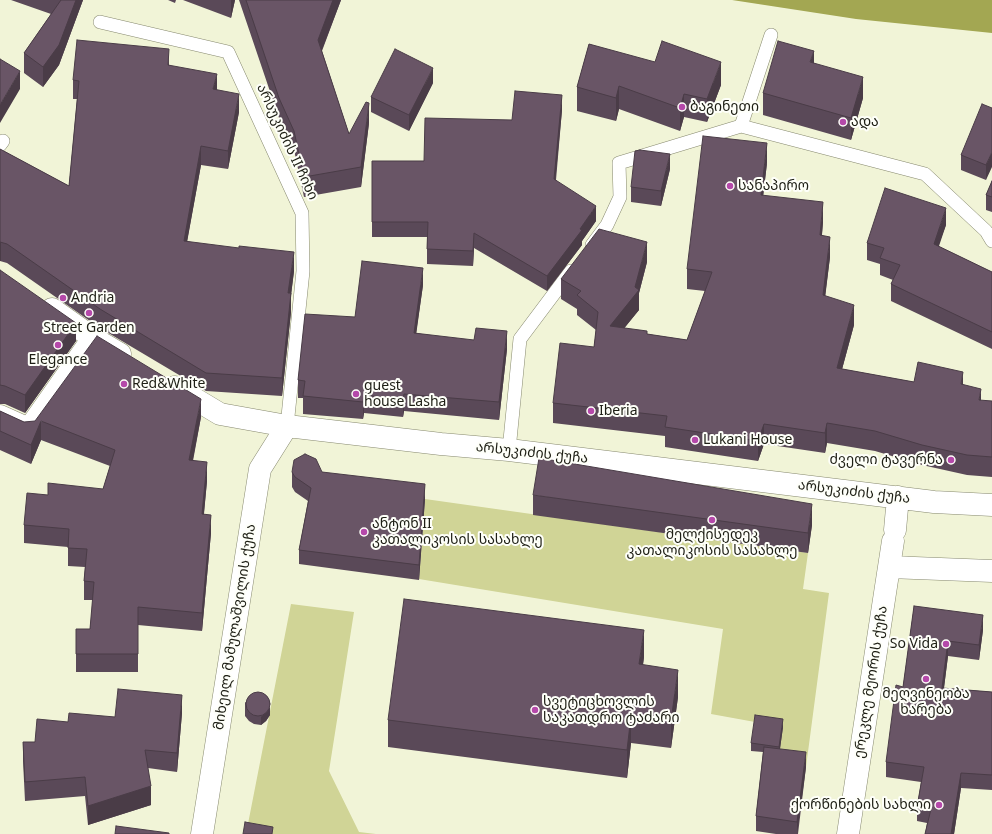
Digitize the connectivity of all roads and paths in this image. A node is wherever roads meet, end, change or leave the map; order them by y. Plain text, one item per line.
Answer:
1 (100, 22) dead end
2 (771, 35) dead end
3 (741, 126) junction
4 (992, 241) edge
5 (37, 299) edge
6 (93, 338) junction
7 (140, 366) edge
8 (160, 378) edge
9 (0, 416) edge
10 (287, 426) junction
11 (509, 450) junction
12 (898, 497) junction
13 (992, 505) edge
14 (889, 567) junction
15 (992, 571) edge
16 (202, 834) edge
17 (848, 834) edge

1 - 10 lane, არსუკიძის II ჩიხი
2 - 3 lane
3 - 4 lane
3 - 11 lane
5 - 6 street
6 - 7 street
6 - 9 street
8 - 10 street, არსუკიძის ქუჩა
10 - 11 street, არსუკიძის ქუჩა
10 - 16 street, მიხეილ მამულაშვილის ქუჩა
11 - 12 street, არსუკიძის ქუჩა
12 - 13 street, არსუკიძის ქუჩა
12 - 14 street, ერეკლე მეორის ქუჩა
14 - 15 street
14 - 17 street, ერეკლე მეორის ქუჩა

